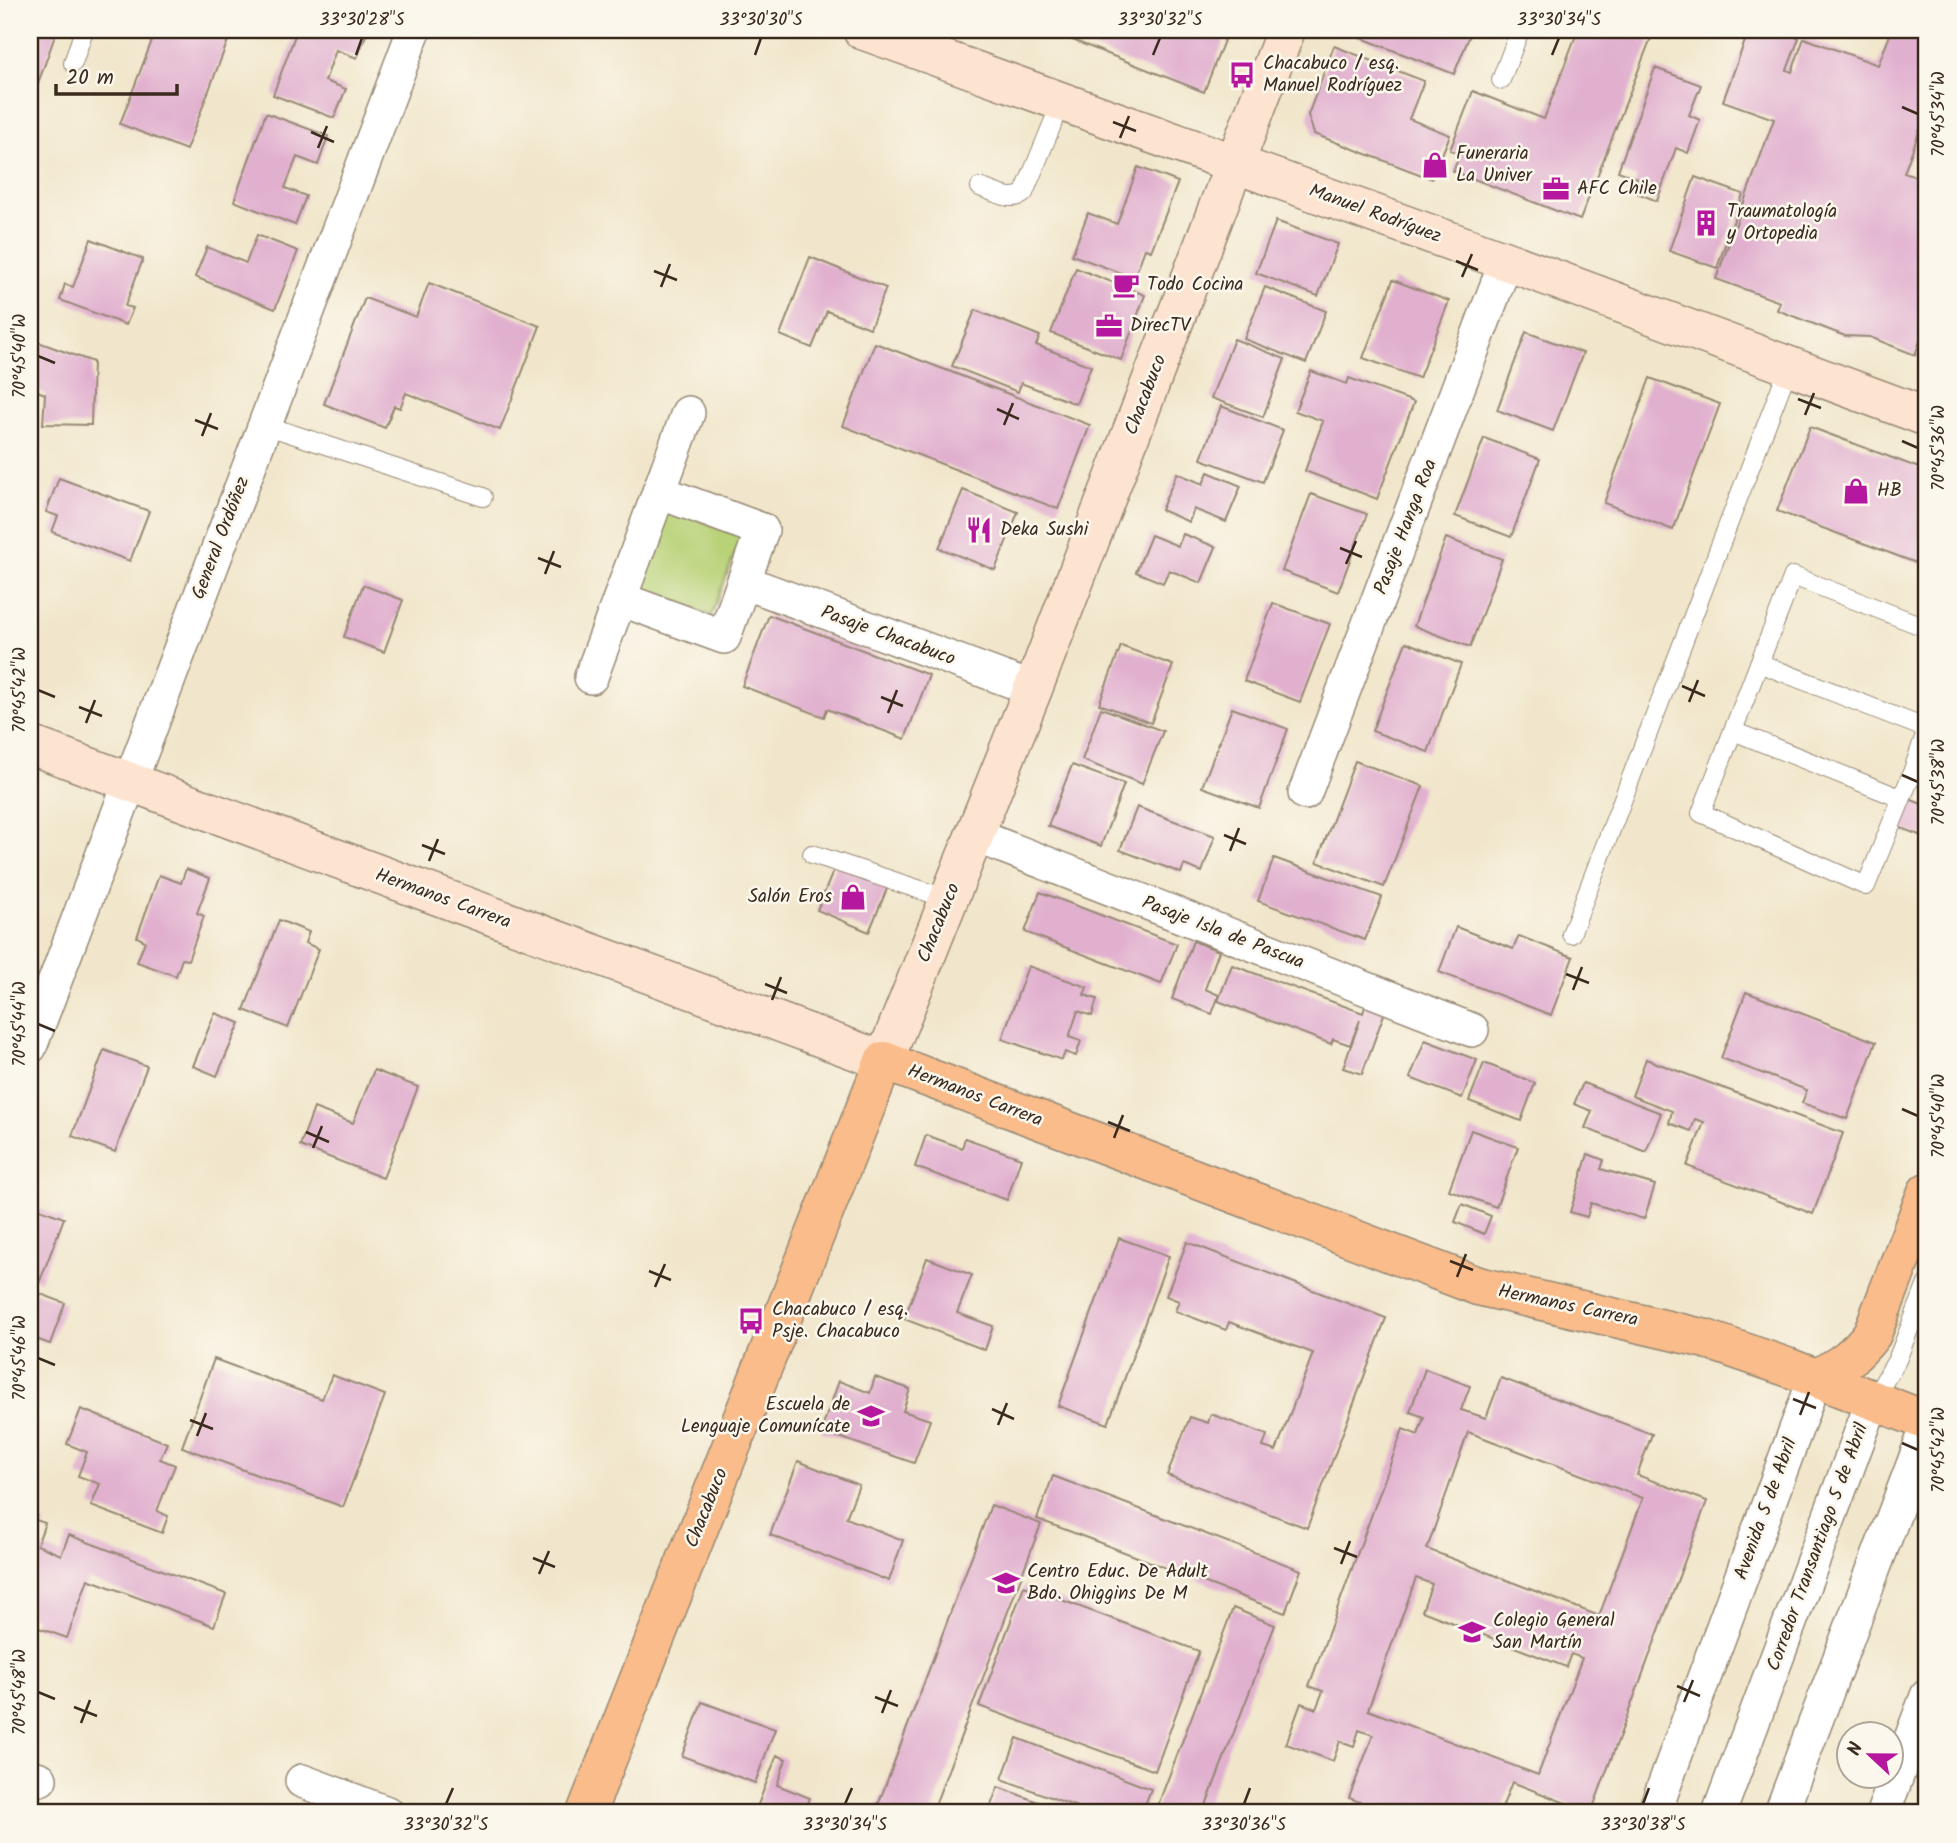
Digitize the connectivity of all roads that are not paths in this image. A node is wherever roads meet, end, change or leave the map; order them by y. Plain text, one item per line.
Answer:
1 (84, 30) edge
2 (414, 30) edge
3 (862, 30) edge
4 (1286, 30) edge
5 (1520, 30) edge
6 (925, 41) edge
7 (73, 63) dead end
8 (1501, 80) dead end
9 (1062, 103) junction
10 (1234, 163) junction
11 (980, 187) dead end
12 (1506, 261) junction
13 (1789, 366) junction
14 (688, 413) dead end
15 (1927, 417) edge
16 (265, 425) junction
17 (659, 492) junction
18 (483, 497) dead end
19 (744, 582) junction
20 (620, 599) junction
21 (1927, 628) edge
22 (1759, 663) junction
23 (591, 677) dead end
24 (1033, 689) junction
25 (1927, 729) edge
26 (1733, 731) junction
27 (30, 745) edge
28 (1919, 776) edge
29 (129, 783) junction
30 (1305, 793) dead end
31 (1900, 798) junction
32 (974, 835) junction
33 (813, 854) dead end
34 (948, 899) junction
35 (1571, 934) dead end
36 (1472, 1030) dead end
37 (30, 1047) edge
38 (884, 1062) junction
39 (1927, 1192) edge
40 (1927, 1284) edge
41 (1815, 1378) junction
42 (1873, 1400) junction
43 (1927, 1421) edge
44 (1927, 1428) edge
45 (1927, 1696) edge
46 (302, 1781) dead end
47 (387, 1813) edge
48 (586, 1813) edge
49 (1654, 1813) edge
50 (1719, 1813) edge
51 (1781, 1813) edge
52 (1883, 1813) edge

1 - 7 lane
2 - 16 street, General Ordóñez
3 - 6 street, Manuel Rodríguez
4 - 10 street, Chacabuco
5 - 8 lane
6 - 9 street, Manuel Rodríguez
9 - 10 street, Manuel Rodríguez
9 - 11 lane
10 - 12 street, Manuel Rodríguez
10 - 24 street, Chacabuco
12 - 13 street, Manuel Rodríguez
12 - 30 street, Pasaje Hanga Roa
13 - 15 street, Manuel Rodríguez
13 - 35 lane
14 - 17 street
16 - 18 lane
16 - 29 street, General Ordóñez
17 - 19 street
17 - 20 street
19 - 20 street
19 - 24 street, Pasaje Chacabuco
20 - 23 street
21 - 22 lane
22 - 25 lane
22 - 26 lane
24 - 32 street, Chacabuco
25 - 28 lane
26 - 31 lane
26 - 31 lane
27 - 29 street, Hermanos Carrera
28 - 31 lane
29 - 37 street, General Ordóñez
29 - 38 street, Hermanos Carrera
32 - 34 street, Chacabuco
32 - 36 street, Pasaje Isla de Pascua
33 - 34 lane
34 - 38 street, Chacabuco
38 - 41 main road, Hermanos Carrera
38 - 48 main road, Chacabuco
39 - 41 main road
40 - 42 lane, Corredor Transantiago 5 de Abril
41 - 42 main road, Hermanos Carrera
41 - 49 street, Avenida 5 de Abril
42 - 43 main road, Hermanos Carrera
42 - 50 street, Corredor Transantiago 5 de Abril
44 - 51 street
45 - 52 street
46 - 47 street

